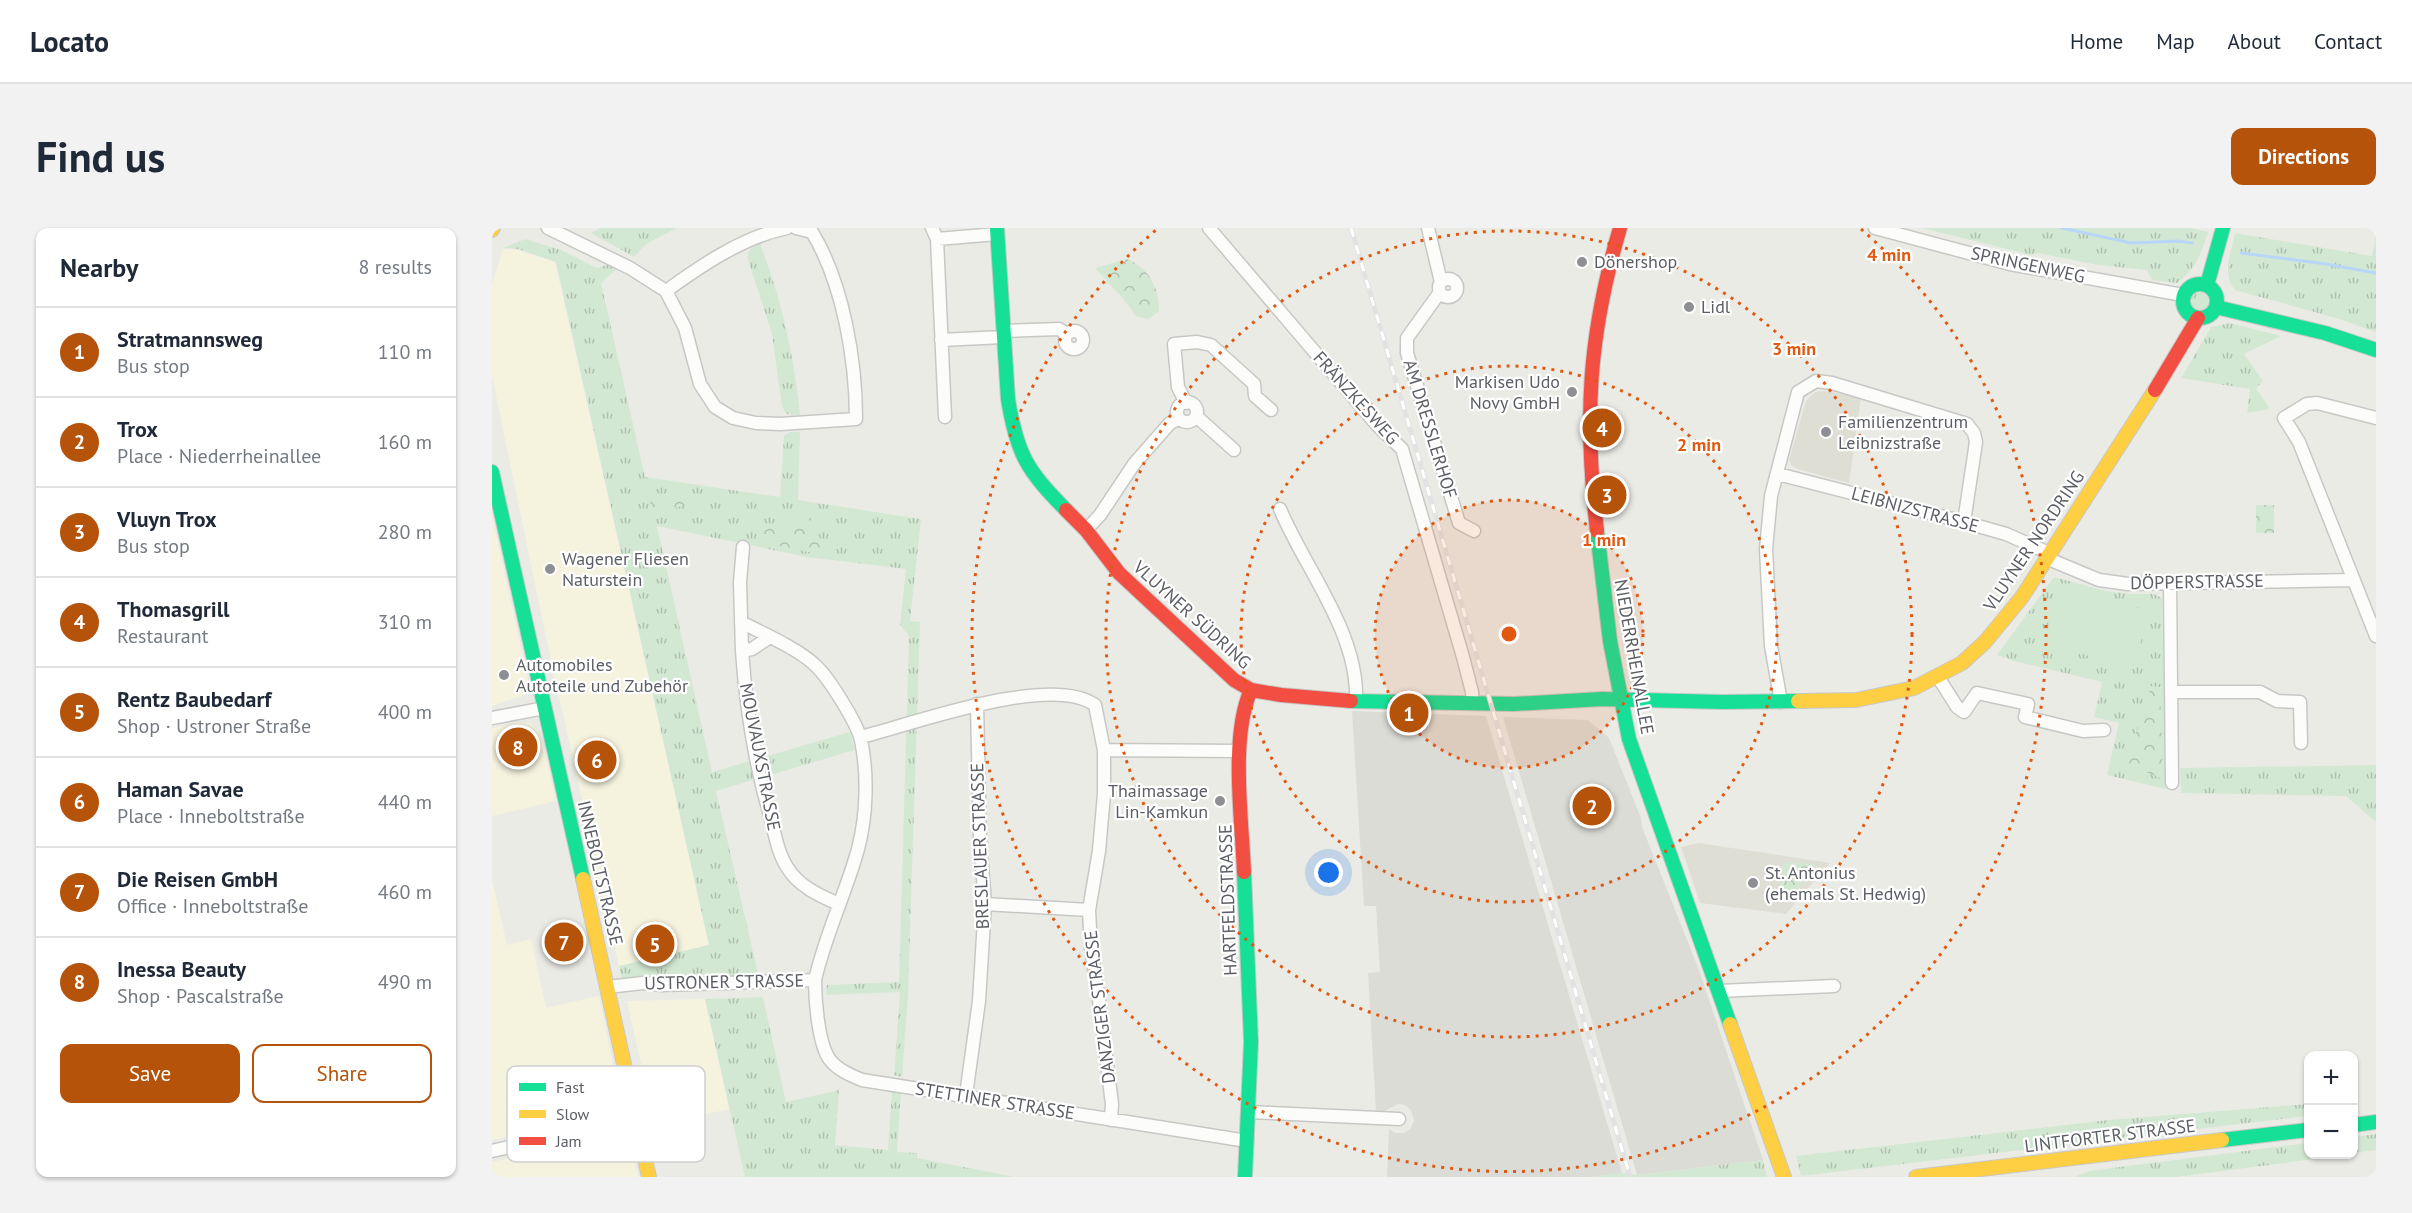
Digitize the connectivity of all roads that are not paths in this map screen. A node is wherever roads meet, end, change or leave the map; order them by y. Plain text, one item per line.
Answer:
1 (548, 228) edge
2 (787, 228) edge
3 (796, 228) edge
4 (1209, 228) edge
5 (1428, 228) edge
6 (1620, 228) edge
7 (1875, 228) edge
8 (2223, 228) edge
9 (997, 231) edge
10 (934, 233) edge
11 (2207, 285) junction
12 (666, 291) junction
13 (2183, 295) junction
14 (2216, 307) junction
15 (2198, 318) junction
16 (1003, 334) junction
17 (1067, 334) dead end
18 (941, 340) junction
19 (2376, 350) edge
20 (1186, 402) junction
21 (1271, 410) dead end
22 (1196, 416) junction
23 (945, 417) dead end
24 (2376, 418) edge
25 (1179, 419) junction
26 (1234, 450) dead end
27 (492, 472) edge
28 (1778, 474) junction
29 (1280, 509) dead end
30 (1964, 522) junction
31 (1086, 530) junction
32 (1474, 531) dead end
33 (743, 547) dead end
34 (2048, 555) junction
35 (2353, 580) junction
36 (2170, 584) junction
37 (2361, 599) junction
38 (2376, 600) edge
39 (741, 622) junction
40 (2376, 636) edge
41 (770, 637) junction
42 (742, 651) junction
43 (1938, 677) junction
44 (1251, 690) junction
45 (2171, 692) junction
46 (1356, 700) junction
47 (1620, 700) junction
48 (1781, 702) junction
49 (1473, 703) junction
50 (977, 704) junction
51 (545, 708) junction
52 (492, 718) edge
53 (2104, 729) dead end
54 (861, 737) junction
55 (2301, 743) dead end
56 (1104, 750) junction
57 (1239, 751) junction
58 (2172, 783) dead end
59 (839, 904) junction
60 (985, 904) junction
61 (1089, 910) junction
62 (815, 980) junction
63 (1834, 986) dead end
64 (607, 987) junction
65 (1719, 991) junction
66 (624, 1066) edge
67 (966, 1095) junction
68 (1248, 1112) junction
69 (1399, 1119) dead end
70 (1111, 1120) junction
71 (2376, 1122) edge
72 (2358, 1124) edge
73 (2304, 1130) edge
74 (1247, 1142) junction
75 (507, 1147) edge
76 (492, 1150) edge
77 (2049, 1161) junction
78 (645, 1162) edge
79 (1986, 1169) junction
80 (649, 1177) edge
81 (1245, 1177) edge
82 (1784, 1177) edge
83 (1916, 1177) edge
84 (2004, 1177) edge
85 (2051, 1177) edge

1 - 12 street
2 - 12 street
3 - 12 street
4 - 49 street, FRÄNZKESWEG
5 - 32 street, AM DRESSLERHOF
6 - 47 street, NIEDERRHEINALLEE
7 - 13 street, SPRINGENWEG
8 - 11 street
9 - 10 street
9 - 16 street, VLUYNER SÜDRING
10 - 18 street
11 - 13 street
11 - 14 street
13 - 15 street
14 - 15 street
14 - 19 street
15 - 34 street, VLUYNER NORDRING
16 - 17 street
16 - 18 street
16 - 31 street, VLUYNER SÜDRING
18 - 23 street
20 - 21 street
20 - 22 street
20 - 25 street
22 - 25 street
22 - 26 street
24 - 35 street
25 - 31 street
27 - 51 street, INNEBOLTSTRASSE
28 - 30 street, LEIBNIZSTRASSE
28 - 30 street
28 - 48 street
29 - 46 street
30 - 34 street, LEIBNIZSTRASSE
31 - 44 street, VLUYNER SÜDRING
33 - 39 street, MOUVAUXSTRASSE
34 - 36 street, DÖPPERSTRASSE
34 - 43 street, VLUYNER NORDRING
35 - 36 street, DÖPPERSTRASSE
35 - 37 street
36 - 45 street
37 - 38 street
37 - 40 street
39 - 41 street, USTRONER STRASSE
39 - 42 street, MOUVAUXSTRASSE
41 - 42 street
41 - 54 street, USTRONER STRASSE
42 - 59 street, MOUVAUXSTRASSE
43 - 48 street, VLUYNER NORDRING
43 - 53 street
44 - 46 street, VLUYNER SÜDRING
44 - 57 street, HARTFELDSTRASSE
45 - 55 street
45 - 58 street
46 - 49 street, VLUYNER SÜDRING
47 - 48 street, VLUYNER NORDRING
47 - 49 street, VLUYNER SÜDRING
47 - 65 street, NIEDERRHEINALLEE
50 - 54 street, DANZIGER STRASSE
50 - 56 street, DANZIGER STRASSE
50 - 60 street, BRESLAUER STRASSE
51 - 52 street
51 - 64 street, INNEBOLTSTRASSE
54 - 59 street, USTRONER STRASSE
56 - 57 street
56 - 61 street, DANZIGER STRASSE
57 - 68 street, HARTFELDSTRASSE
59 - 62 street, USTRONER STRASSE
60 - 61 street
60 - 67 street, BRESLAUER STRASSE
61 - 70 street, DANZIGER STRASSE
62 - 64 street, USTRONER STRASSE
62 - 67 street, STETTINER STRASSE
63 - 65 street
64 - 66 street, INNEBOLTSTRASSE
65 - 82 street, NIEDERRHEINALLEE
67 - 70 street, STETTINER STRASSE
68 - 69 street
68 - 74 street, HARTFELDSTRASSE
70 - 74 street, STETTINER STRASSE
71 - 72 street
73 - 77 street, LINTFORTER STRASSE
74 - 81 street, HARTFELDSTRASSE
75 - 76 street
77 - 79 street, LINTFORTER STRASSE
77 - 85 street
78 - 80 street, INNEBOLTSTRASSE
79 - 83 street, LINTFORTER STRASSE
79 - 84 street

